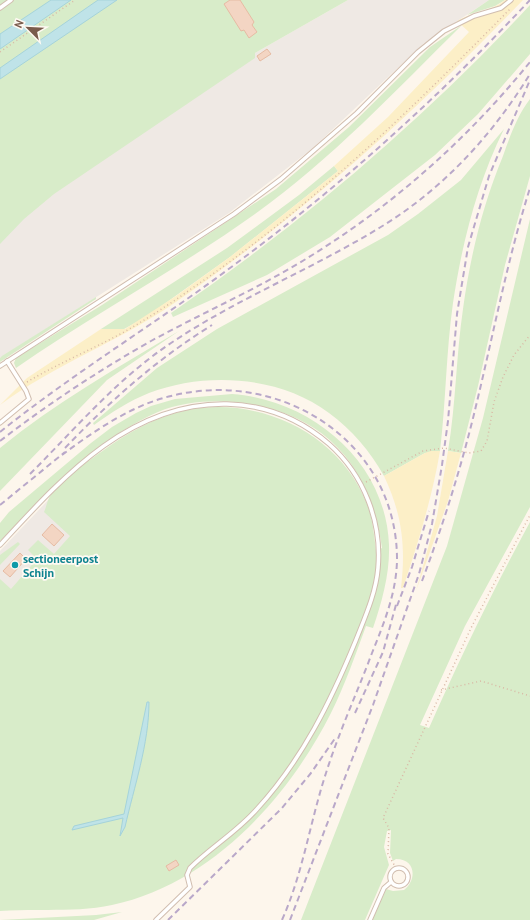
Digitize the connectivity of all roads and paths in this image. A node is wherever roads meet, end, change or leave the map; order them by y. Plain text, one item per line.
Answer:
1 (11, 0) edge
2 (75, 0) edge
3 (511, 0) edge
4 (513, 6) dead end
5 (0, 8) edge
6 (0, 52) edge
7 (530, 335) edge
8 (7, 361) junction
9 (0, 366) edge
10 (23, 385) junction
11 (0, 423) edge
12 (361, 485) junction
13 (530, 515) edge
14 (0, 544) edge
15 (441, 690) junction
16 (530, 696) edge
17 (396, 868) junction
18 (391, 882) junction
19 (156, 920) edge
20 (370, 920) edge

1 - 5 lane
2 - 6 path
3 - 8 lane
4 - 10 path
7 - 12 path
8 - 9 lane
8 - 10 lane
10 - 11 lane
12 - 14 lane
12 - 19 lane
13 - 15 path
15 - 16 path
15 - 17 path
17 - 18 lane
17 - 18 lane
18 - 20 lane

